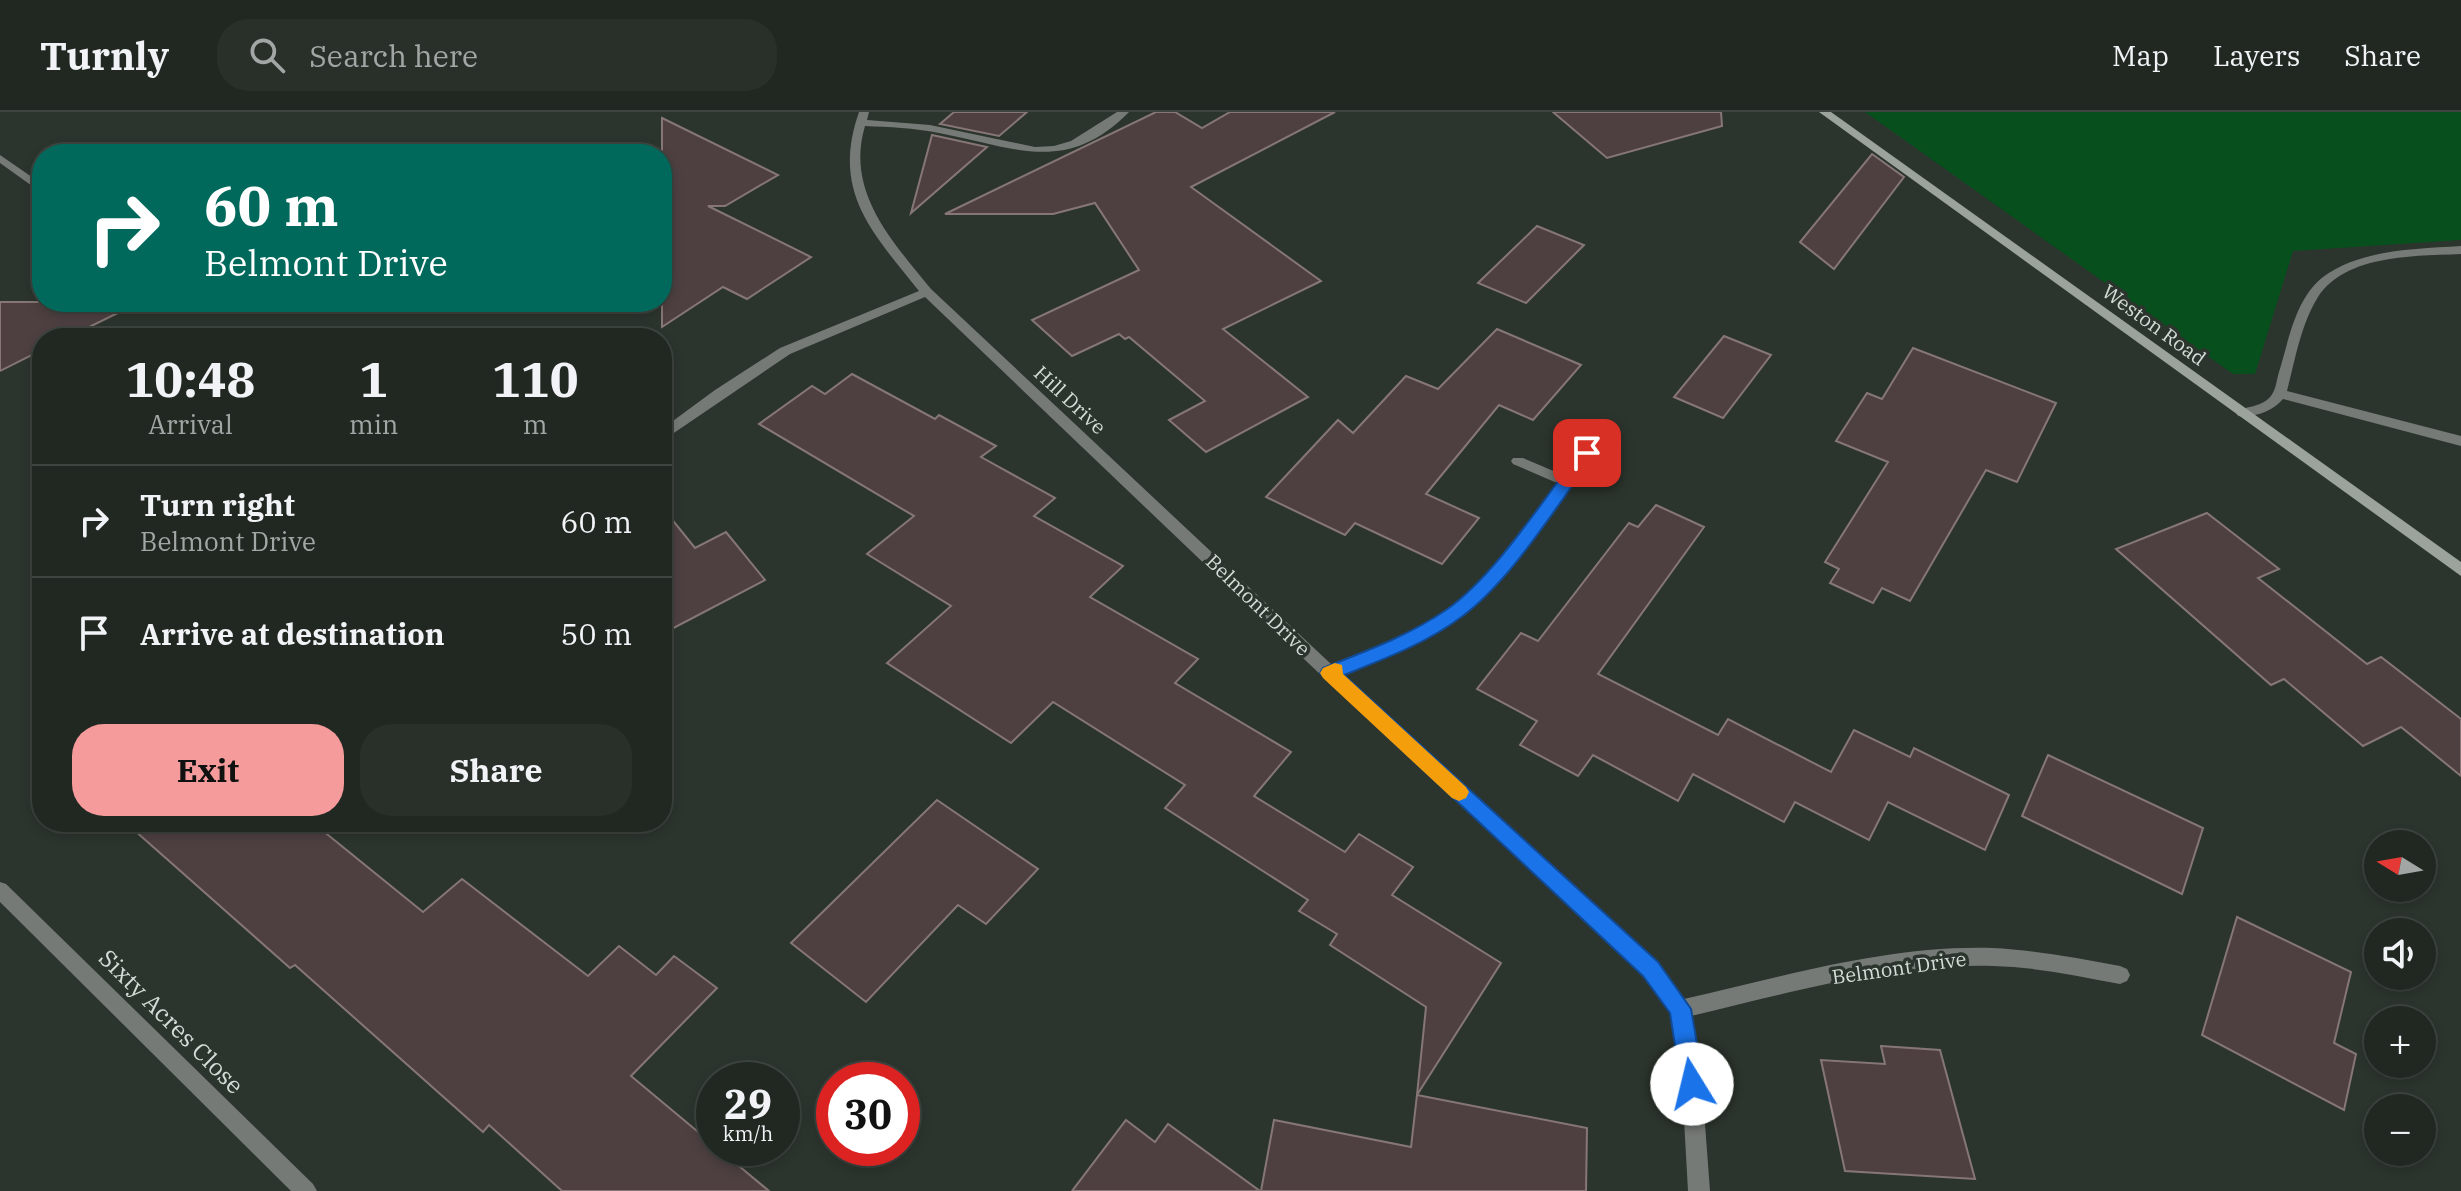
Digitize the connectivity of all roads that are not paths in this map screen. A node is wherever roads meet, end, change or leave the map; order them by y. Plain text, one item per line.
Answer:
1 (1124, 112) edge
2 (1824, 112) edge
3 (862, 117) edge
4 (0, 158) edge
5 (32, 182) edge
6 (2461, 250) edge
7 (927, 292) junction
8 (2279, 393) junction
9 (2243, 413) junction
10 (672, 429) edge
11 (2461, 441) edge
12 (1587, 453) dead end
13 (1518, 461) dead end
14 (1565, 481) junction
15 (1186, 536) joint
16 (2461, 570) edge
17 (1330, 673) junction
18 (0, 890) edge
19 (2120, 975) dead end
20 (1680, 1009) junction
21 (306, 1191) edge
22 (1699, 1191) edge

1 - 3 street, Hill Drive
2 - 9 main road, Weston Road
3 - 7 street, Hill Drive
4 - 5 street
6 - 8 street
7 - 10 street
7 - 15 street, Hill Drive
8 - 9 street
8 - 11 street
9 - 16 main road, Weston Road
12 - 14 street
13 - 14 street
14 - 17 street
15 - 17 street, Belmont Drive
17 - 20 street, Belmont Drive
18 - 21 street, Sixty Acres Close
19 - 20 street, Belmont Drive
20 - 22 street, Belmont Drive

